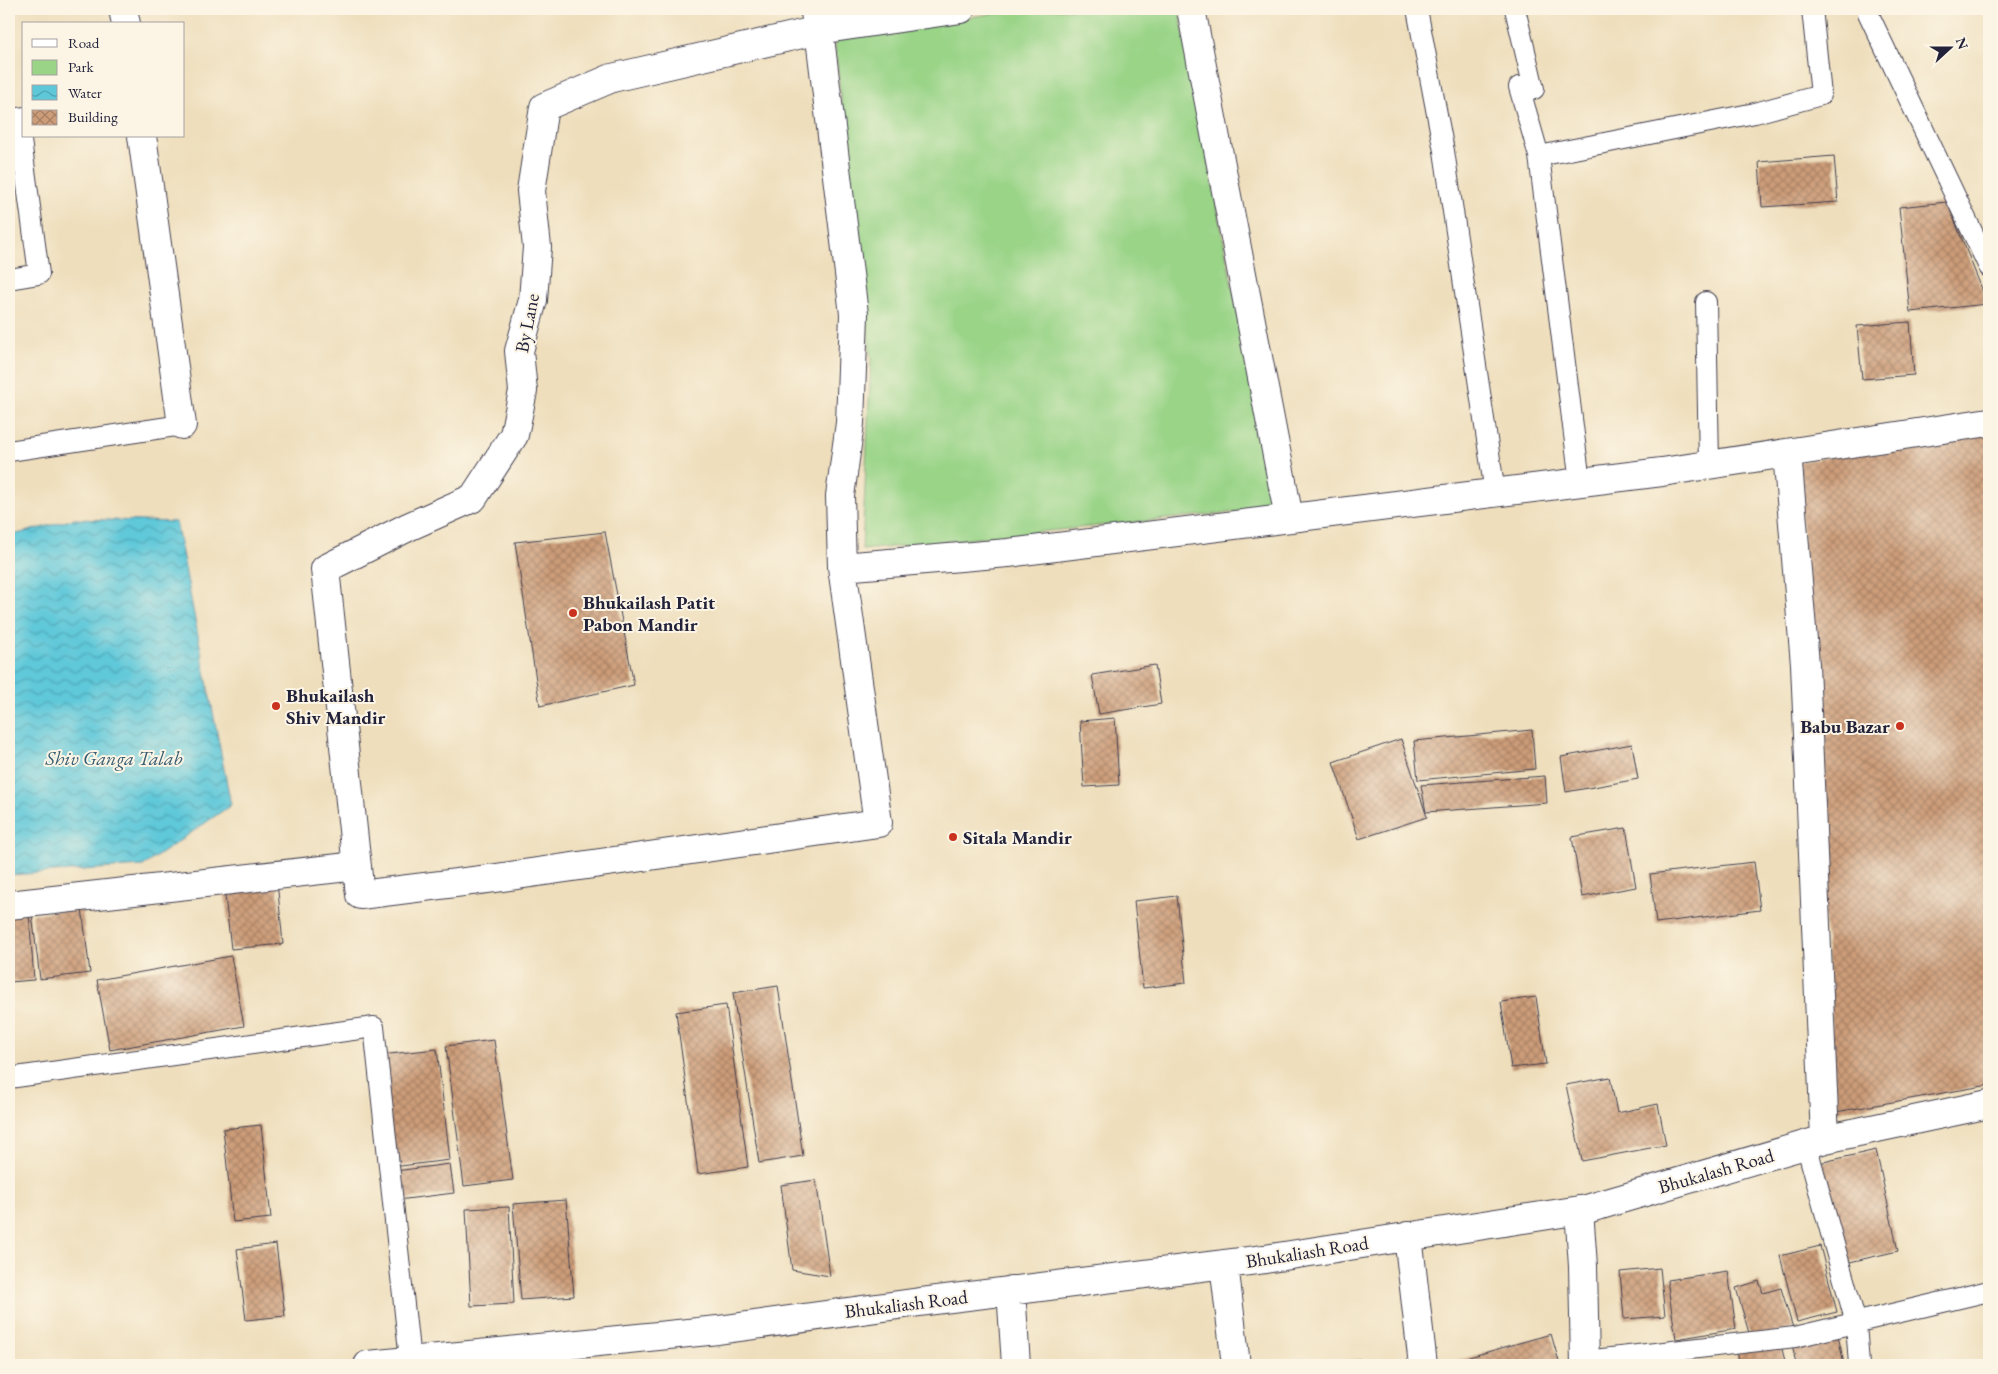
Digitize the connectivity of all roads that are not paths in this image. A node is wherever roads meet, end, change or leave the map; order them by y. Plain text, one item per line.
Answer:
1 (124, 9) edge
2 (961, 9) edge
3 (1191, 9) edge
4 (1417, 9) edge
5 (1515, 9) edge
6 (1812, 9) edge
7 (1868, 13) dead end
8 (816, 19) edge
9 (126, 22) edge
10 (17, 117) edge
11 (142, 138) edge
12 (1539, 156) junction
13 (1989, 267) edge
14 (9, 279) edge
15 (1706, 302) dead end
16 (1989, 422) edge
17 (182, 425) joint
18 (9, 450) edge
19 (1787, 453) junction
20 (1708, 465) junction
21 (1580, 482) junction
22 (1495, 493) junction
23 (1289, 518) junction
24 (842, 567) junction
25 (357, 866) junction
26 (9, 904) edge
27 (9, 1078) edge
28 (1989, 1104) edge
29 (1815, 1141) junction
30 (1579, 1210) junction
31 (1441, 1230) joint
32 (1408, 1236) junction
33 (1224, 1264) junction
34 (1011, 1290) junction
35 (1989, 1291) edge
36 (1856, 1323) junction
37 (581, 1354) edge
38 (410, 1360) junction
39 (1585, 1363) edge
40 (368, 1365) edge
41 (1016, 1365) edge
42 (1236, 1365) edge
43 (1423, 1365) edge
44 (1859, 1365) edge

1 - 9 street
2 - 8 street
3 - 23 street
4 - 22 lane
5 - 12 lane
6 - 12 lane
7 - 13 lane
8 - 24 street
8 - 25 street, By Lane
10 - 14 lane
11 - 17 street
12 - 21 lane
15 - 20 lane
16 - 19 street
17 - 18 lane
19 - 20 street
19 - 29 street
20 - 21 street
21 - 22 street
22 - 23 street
23 - 24 street
24 - 25 street
25 - 26 street
27 - 38 lane
28 - 29 street, Bhukalash Road
29 - 30 street, Bhukalash Road
29 - 36 lane
30 - 31 street, Bhukalash Road
30 - 39 street
31 - 32 street, Bhukaliash Road
32 - 33 street, Bhukaliash Road
32 - 43 street
33 - 34 street, Bhukaliash Road
33 - 42 street
34 - 37 street, Bhukaliash Road
34 - 41 street
35 - 36 lane
36 - 39 lane
36 - 44 lane
37 - 38 street, Bhukaliash Road
38 - 40 street, Bhukaliash Road

